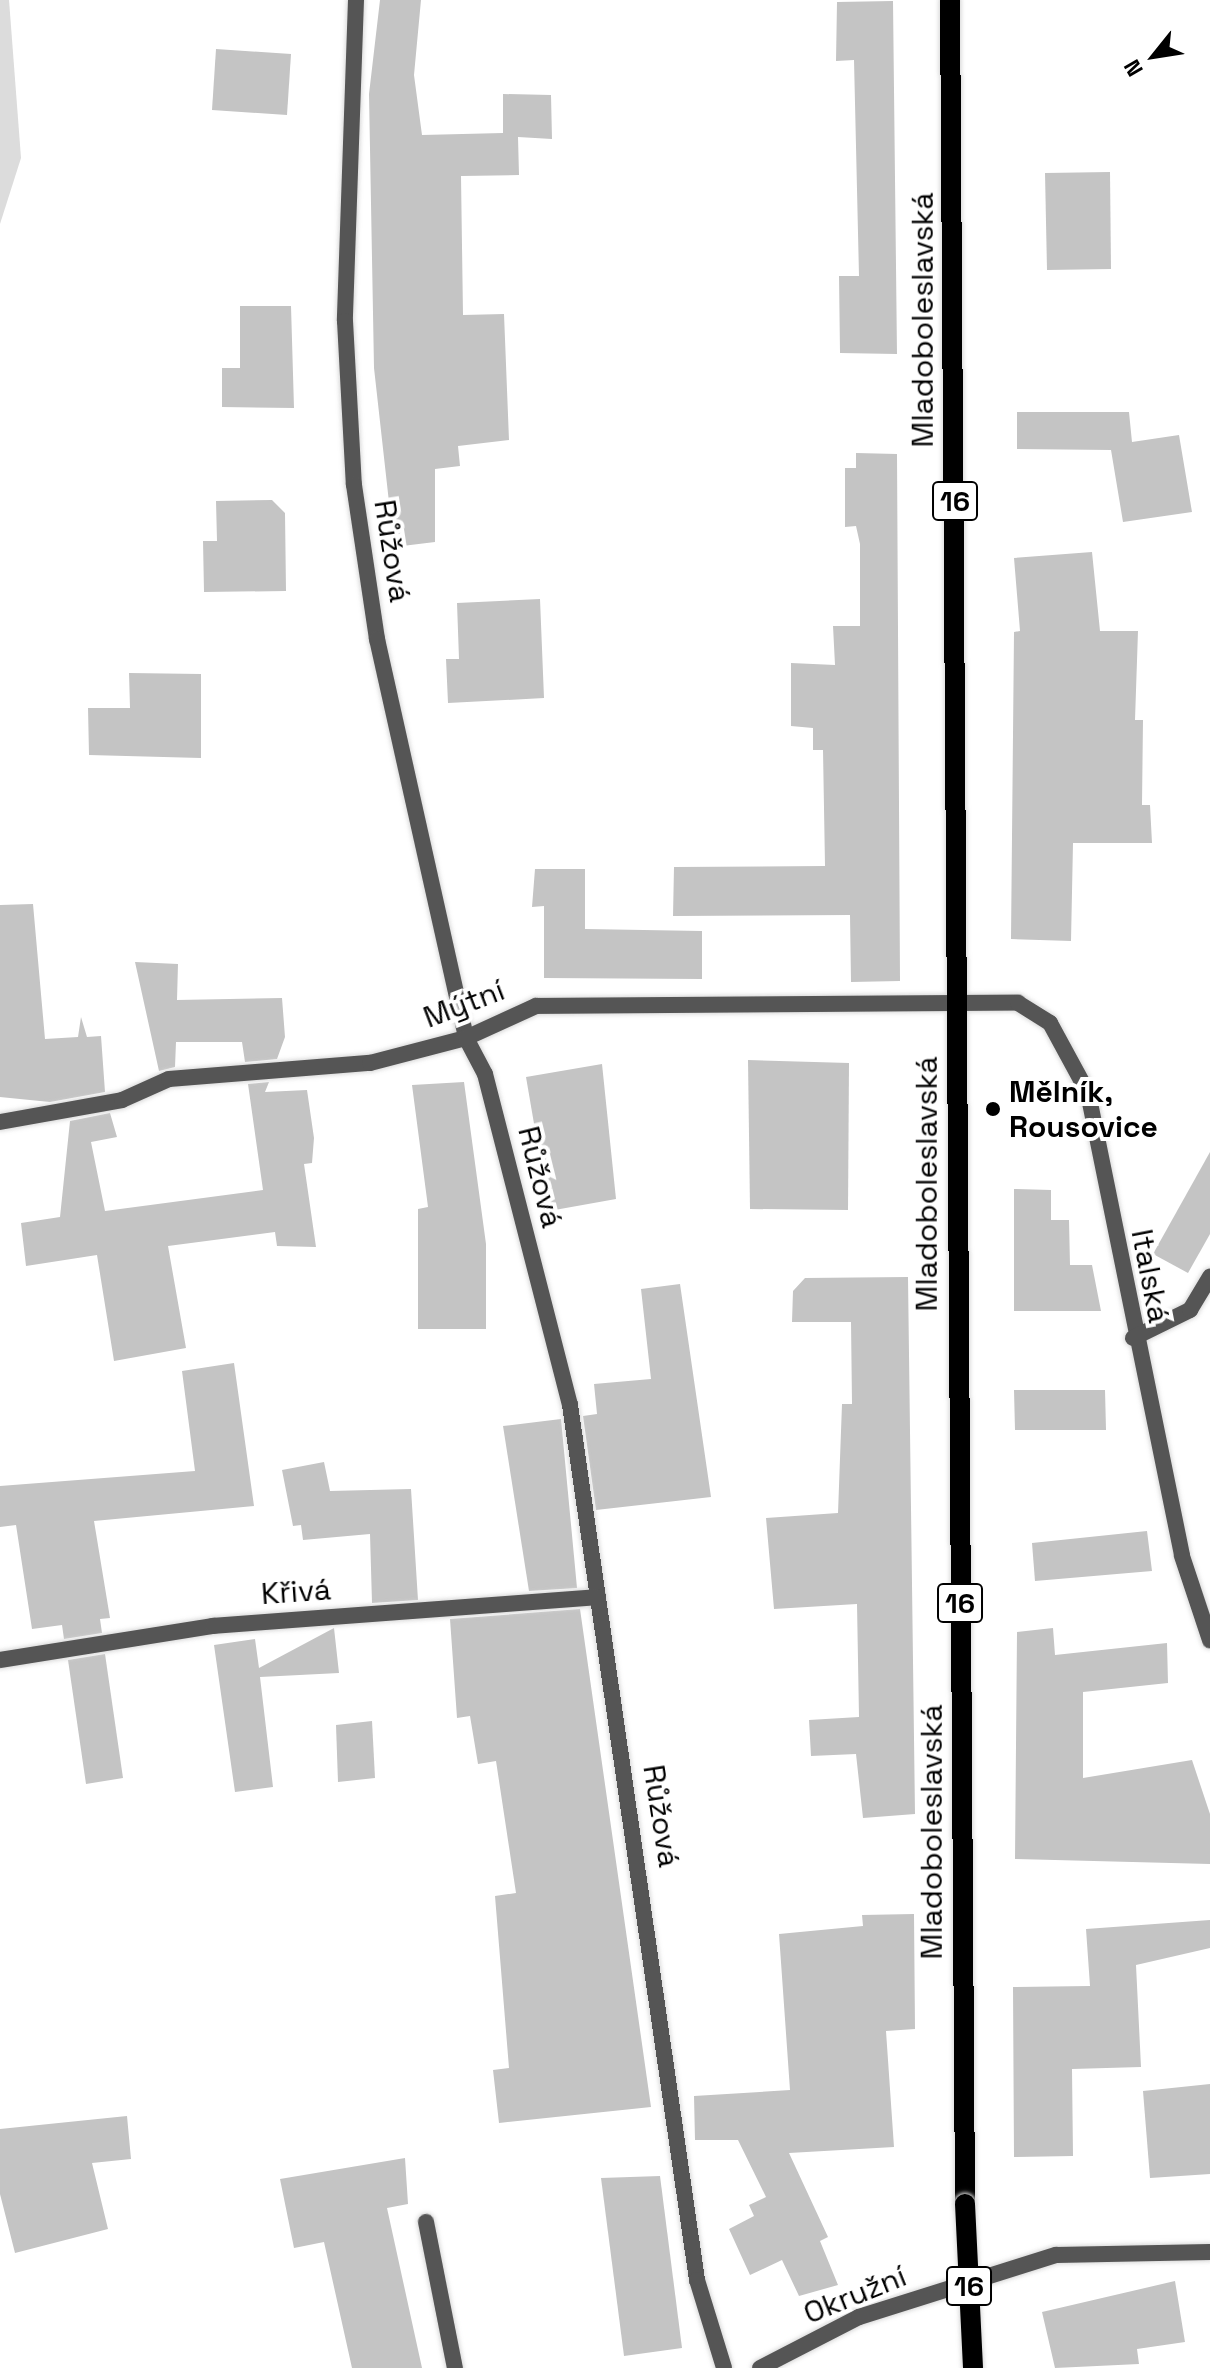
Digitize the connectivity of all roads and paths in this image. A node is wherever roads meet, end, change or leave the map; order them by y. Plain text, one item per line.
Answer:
1 (356, 0) edge
2 (950, 0) edge
3 (956, 1002) junction
4 (466, 1038) junction
5 (0, 1122) edge
6 (1210, 1277) edge
7 (1133, 1338) junction
8 (598, 1597) junction
9 (1210, 1640) edge
10 (0, 1660) edge
11 (426, 2222) dead end
12 (1210, 2252) edge
13 (455, 2368) edge
14 (724, 2368) edge
15 (760, 2368) edge
16 (973, 2368) edge

1 - 4 street, Růžová
2 - 3 main road, Mladoboleslavská / 16
3 - 4 street, Mýtní
3 - 7 street, Italská
3 - 16 main road, Mladoboleslavská / 16, bridge
4 - 5 street, Mýtní
4 - 8 street, Růžová
6 - 7 street
7 - 9 street, Italská
8 - 10 street, Křivá
8 - 14 street, Růžová
11 - 13 street
12 - 15 street, Okružní

